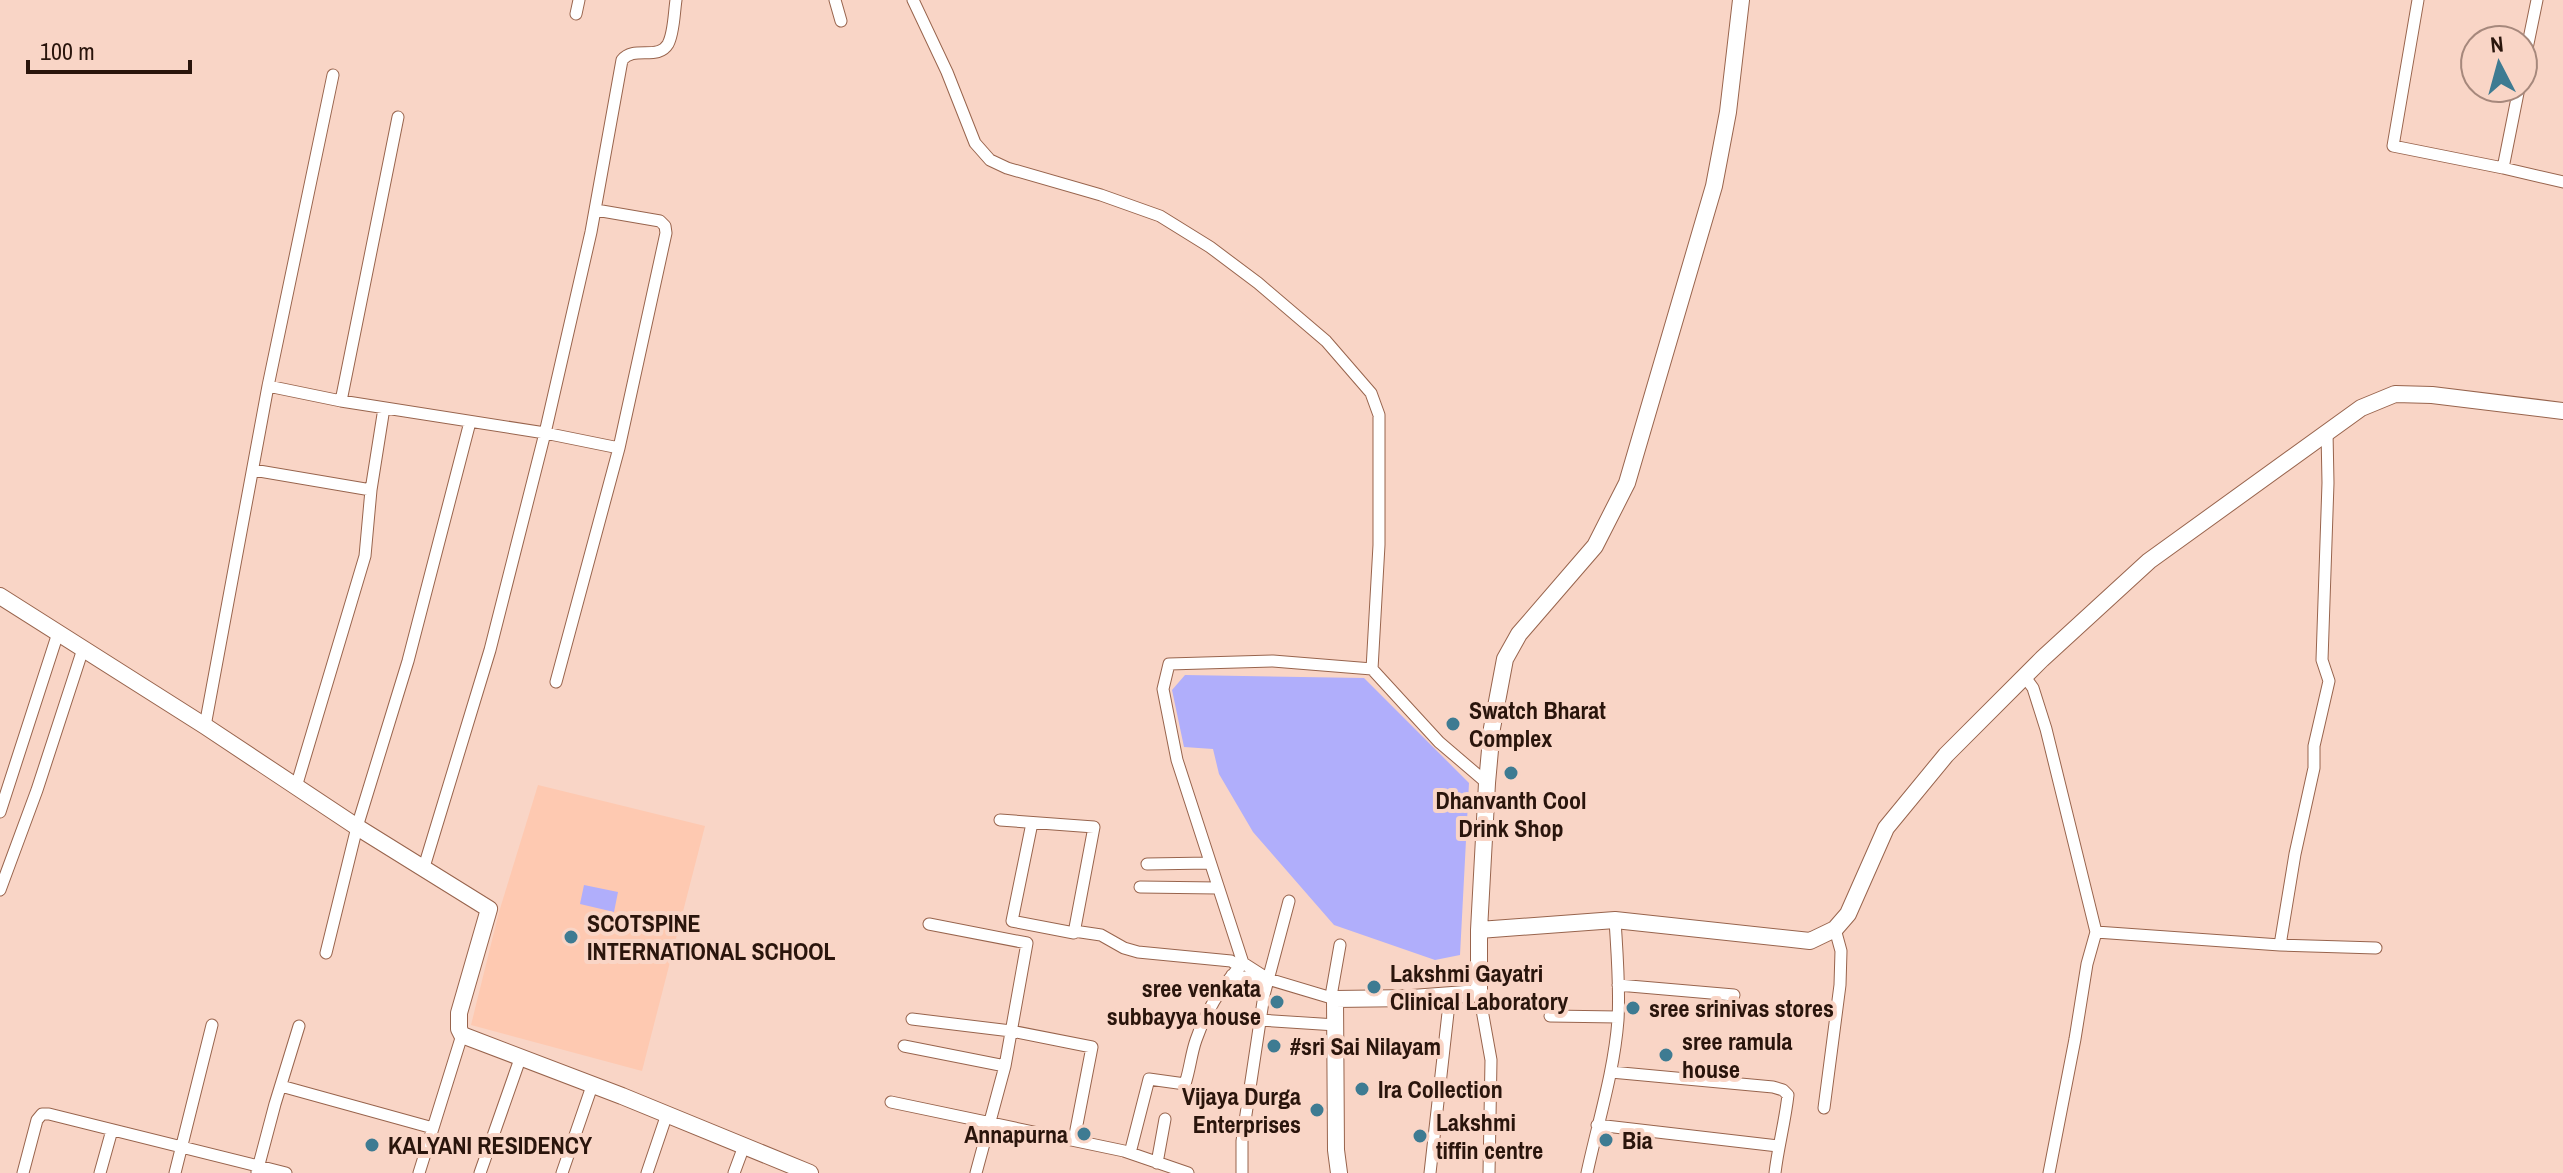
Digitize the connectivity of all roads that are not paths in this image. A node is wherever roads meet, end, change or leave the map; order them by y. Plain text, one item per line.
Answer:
1 (579, 0) edge
2 (676, 0) edge
3 (835, 0) edge
4 (913, 0) edge
5 (1741, 0) edge
6 (2418, 0) edge
7 (2537, 0) edge
8 (576, 14) dead end
9 (841, 21) dead end
10 (2532, 24) edge
11 (333, 75) dead end
12 (2516, 104) edge
13 (398, 117) dead end
14 (2503, 168) junction
15 (2563, 182) edge
16 (596, 210) junction
17 (268, 386) junction
18 (341, 401) junction
19 (384, 408) junction
20 (2563, 411) edge
21 (470, 422) junction
22 (2327, 432) junction
23 (545, 433) junction
24 (619, 448) junction
25 (253, 470) junction
26 (371, 490) junction
27 (0, 596) edge
28 (58, 633) junction
29 (83, 649) junction
30 (1372, 669) junction
31 (2025, 677) junction
32 (556, 682) dead end
33 (205, 726) junction
34 (1487, 783) junction
35 (296, 787) junction
36 (0, 812) edge
37 (1000, 820) dead end
38 (1032, 823) junction
39 (357, 827) junction
40 (1210, 863) junction
41 (1147, 864) dead end
42 (424, 867) junction
43 (1140, 887) dead end
44 (1217, 888) junction
45 (0, 890) edge
46 (1289, 901) dead end
47 (1615, 920) junction
48 (929, 924) dead end
49 (1030, 925) junction
50 (1835, 929) junction
51 (1479, 930) junction
52 (1074, 931) junction
53 (2096, 932) junction
54 (1027, 943) junction
55 (1340, 945) dead end
56 (2280, 945) junction
57 (2376, 948) dead end
58 (326, 953) dead end
59 (1238, 968) junction
60 (1265, 977) junction
61 (1618, 985) junction
62 (1479, 993) junction
63 (1450, 995) junction
64 (1734, 995) dead end
65 (1333, 998) junction
66 (1550, 1016) dead end
67 (1618, 1017) junction
68 (912, 1019) dead end
69 (1260, 1020) junction
70 (212, 1025) dead end
71 (1336, 1025) junction
72 (299, 1026) dead end
73 (1011, 1031) junction
74 (462, 1035) junction
75 (904, 1046) dead end
76 (520, 1059) junction
77 (1005, 1066) junction
78 (1611, 1072) junction
79 (281, 1086) junction
80 (592, 1086) junction
81 (891, 1102) dead end
82 (1824, 1108) dead end
83 (667, 1114) junction
84 (1165, 1119) dead end
85 (990, 1124) junction
86 (1597, 1125) junction
87 (433, 1128) junction
88 (112, 1130) junction
89 (1074, 1140) junction
90 (181, 1146) junction
91 (744, 1146) junction
92 (1778, 1146) junction
93 (1130, 1153) junction
94 (1157, 1163) junction
95 (258, 1169) edge
96 (1174, 1170) edge
97 (23, 1173) edge
98 (100, 1173) edge
99 (175, 1173) edge
100 (286, 1173) edge
101 (419, 1173) edge
102 (480, 1173) edge
103 (562, 1173) edge
104 (647, 1173) edge
105 (734, 1173) edge
106 (810, 1173) edge
107 (976, 1173) edge
108 (1188, 1173) edge
109 (1242, 1173) edge
110 (1339, 1173) edge
111 (1430, 1173) edge
112 (1489, 1173) edge
113 (1587, 1173) edge
114 (1775, 1173) edge
115 (2049, 1173) edge

1 - 8 street
2 - 16 street
3 - 9 street
4 - 30 street
5 - 34 street
6 - 14 street
7 - 10 street
11 - 17 street
12 - 14 street
13 - 18 street
14 - 15 street
16 - 23 street
16 - 24 street
17 - 18 street
17 - 25 street
18 - 19 street
19 - 21 street
19 - 26 street
20 - 22 street
21 - 23 street
21 - 39 street
22 - 31 street
22 - 56 street
23 - 24 street
23 - 42 street
24 - 32 street
25 - 26 street
25 - 33 street
26 - 35 street
27 - 28 street
28 - 29 street
28 - 36 street
29 - 33 street
29 - 45 street
30 - 34 street
30 - 40 street
31 - 50 street
31 - 53 street
33 - 35 street
34 - 51 street
35 - 39 street
37 - 38 street
38 - 49 street
38 - 52 street
39 - 42 street
39 - 58 street
40 - 41 street
40 - 44 street
42 - 74 street
43 - 44 street
44 - 59 street
46 - 60 street
47 - 50 street
47 - 51 street
47 - 61 street
48 - 54 street
49 - 52 street
49 - 54 street
50 - 82 street
51 - 62 street
52 - 59 street
53 - 56 street
53 - 115 street
54 - 73 street
55 - 65 street
56 - 57 street
59 - 60 street
59 - 93 street
60 - 65 street
60 - 69 street
61 - 64 street
61 - 67 street
62 - 63 street
62 - 112 street
63 - 65 street
63 - 111 street
65 - 71 street
66 - 67 street
67 - 78 street
68 - 73 street
69 - 71 street
69 - 109 street
70 - 90 street
71 - 110 street
72 - 79 street
73 - 77 street
73 - 89 street
74 - 76 street
74 - 87 street
75 - 77 street
76 - 80 street
76 - 102 street
77 - 85 street
78 - 86 street
78 - 92 street
79 - 87 street
79 - 95 street
80 - 83 street
80 - 103 street
81 - 85 street
83 - 91 street
83 - 104 street
84 - 94 street
85 - 89 street
85 - 107 street
86 - 92 street
86 - 113 street
87 - 101 street
88 - 90 street
88 - 97 street
88 - 98 street
89 - 93 street
90 - 95 street
90 - 99 street
91 - 105 street
91 - 106 street
92 - 114 street
93 - 94 street
94 - 96 street
95 - 100 street
96 - 108 street

